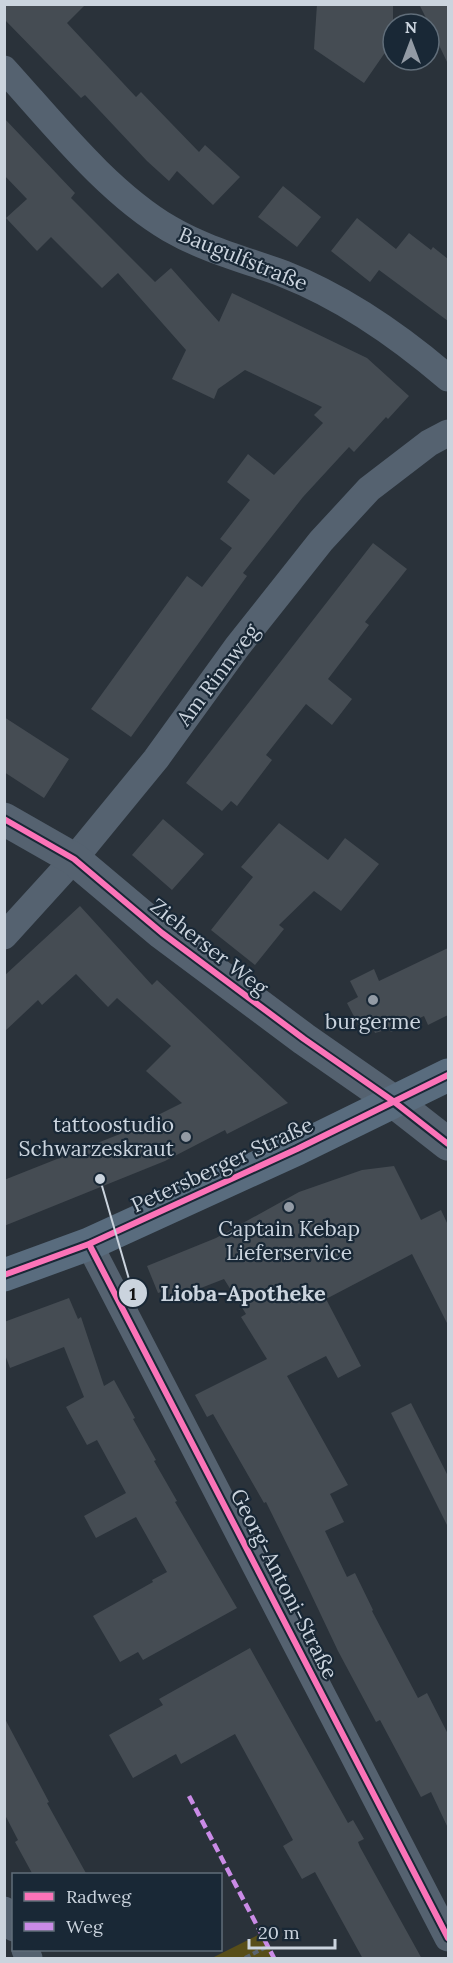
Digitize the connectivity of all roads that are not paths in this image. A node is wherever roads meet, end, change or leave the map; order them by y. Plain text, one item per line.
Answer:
1 (4, 69) edge
2 (448, 378) edge
3 (448, 433) edge
4 (4, 819) edge
5 (74, 859) junction
6 (4, 936) edge
7 (448, 1075) edge
8 (393, 1101) junction
9 (448, 1144) edge
10 (89, 1245) junction
11 (4, 1275) edge
12 (4, 1910) edge
13 (12, 1924) edge
14 (448, 1938) edge

1 - 2 street, Baugulfstraße
3 - 5 street, Am Rinnweg
4 - 5 street, Zieherser Weg
5 - 6 street, Am Rinnweg
5 - 8 street, Zieherser Weg
7 - 8 main road, Petersberger Straße
8 - 9 street, Zieherser Weg
8 - 10 main road, Petersberger Straße
10 - 11 main road, Petersberger Straße
10 - 14 street, Georg-Antoni-Straße
12 - 13 street

